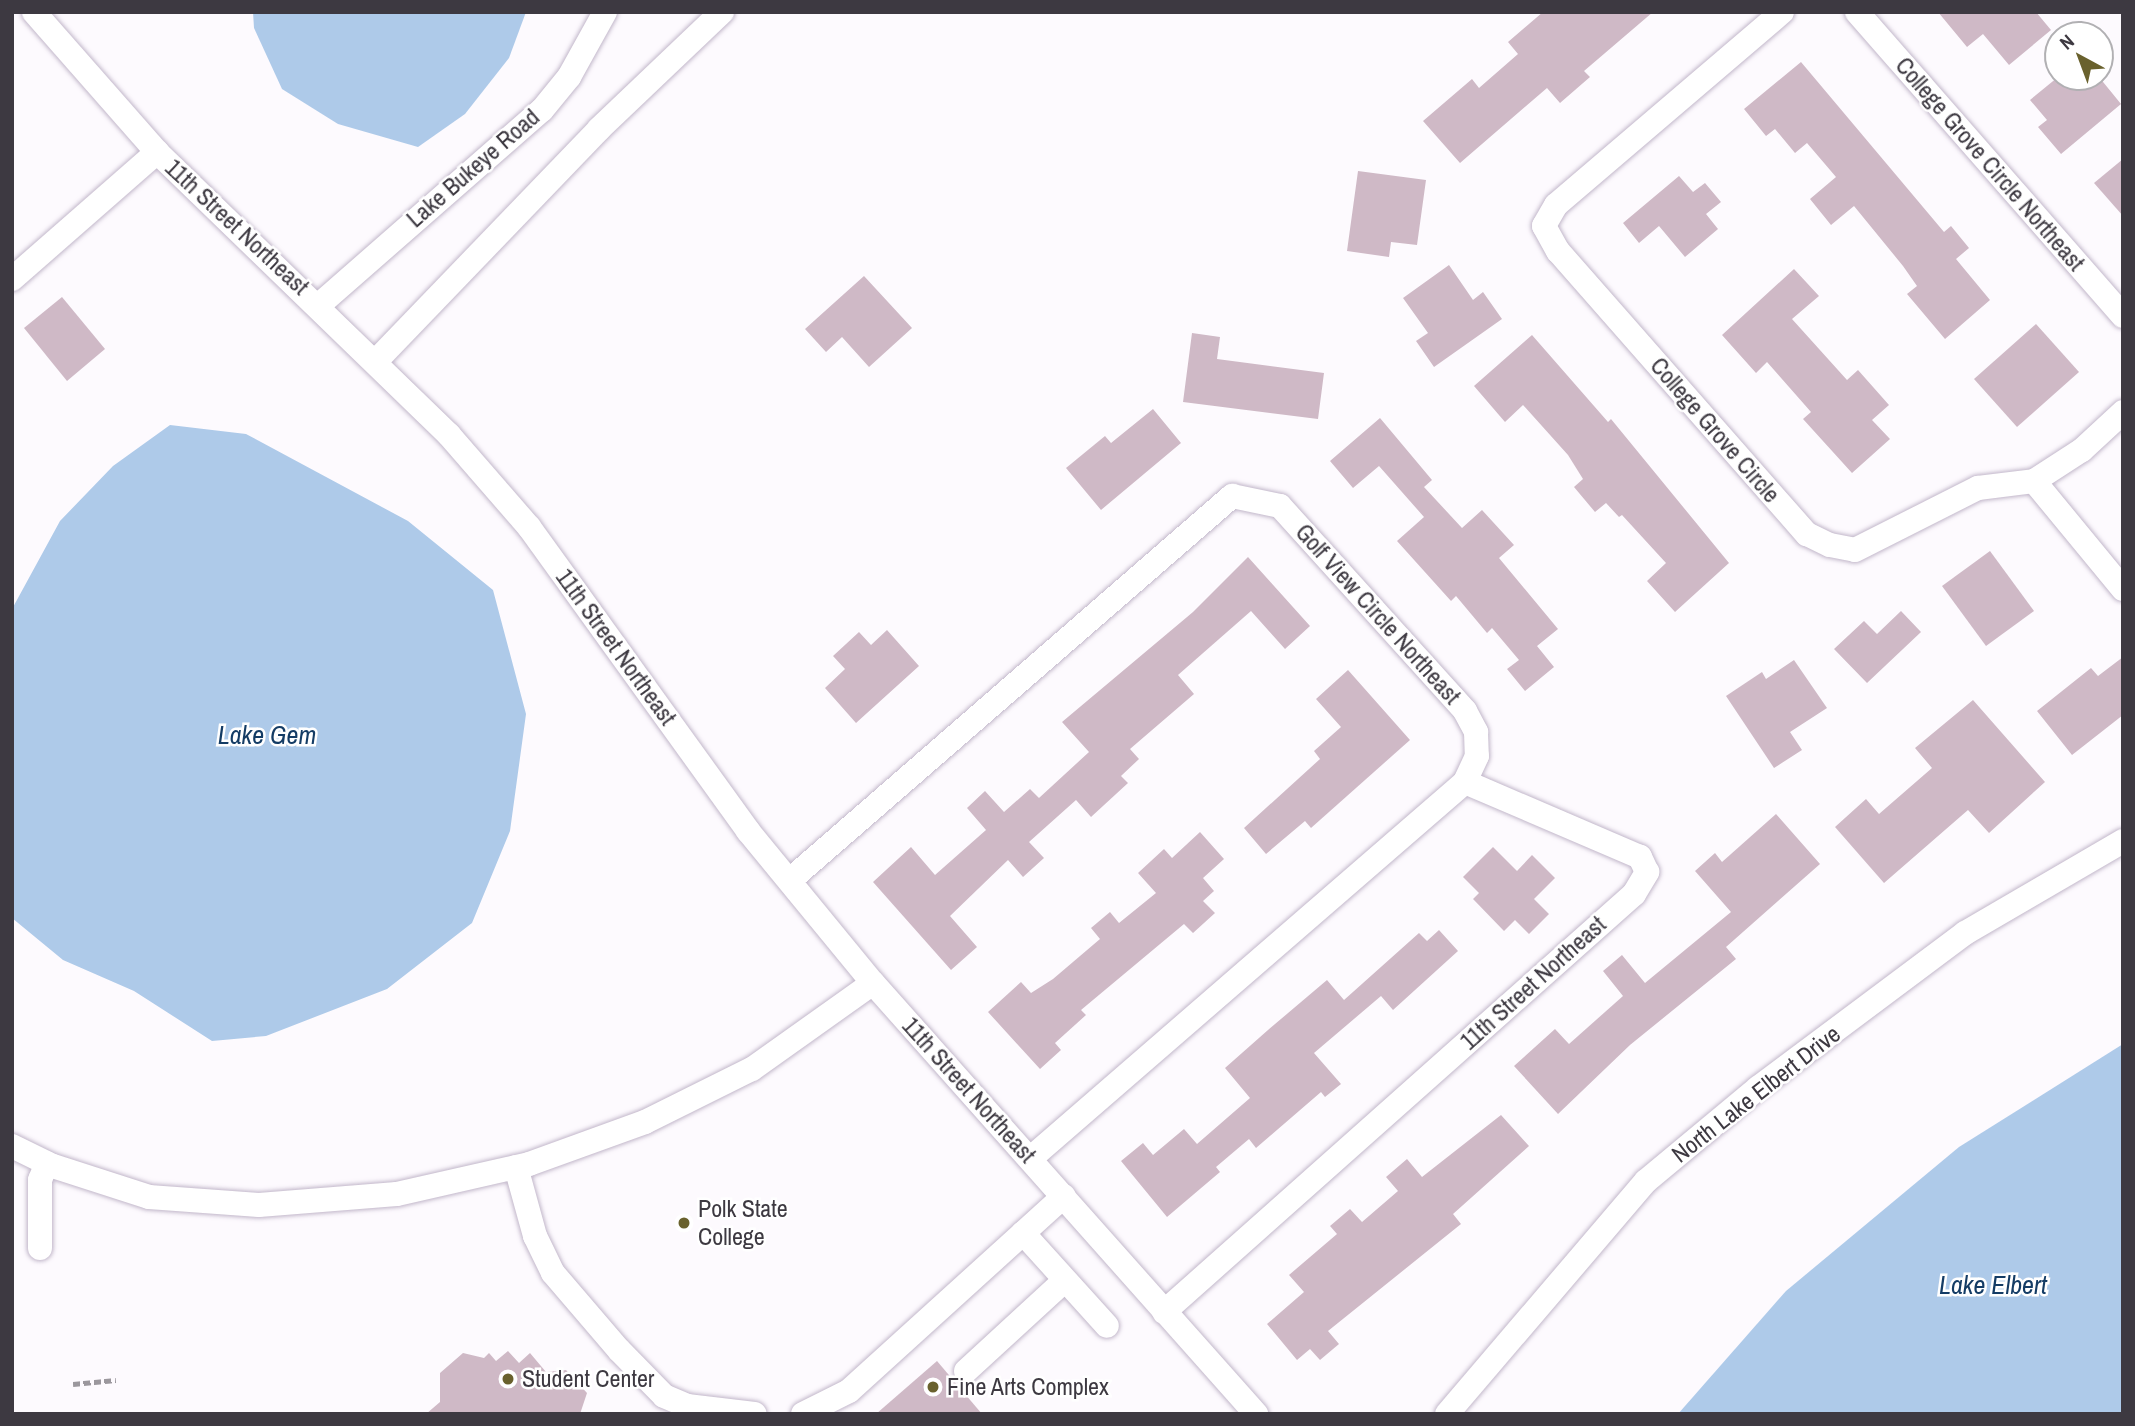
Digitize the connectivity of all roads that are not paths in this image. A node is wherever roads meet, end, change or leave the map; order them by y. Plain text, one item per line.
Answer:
1 (34, 12) edge
2 (605, 12) edge
3 (722, 12) edge
4 (1782, 12) edge
5 (1857, 12) edge
6 (157, 152) junction
7 (12, 279) edge
8 (319, 305) junction
9 (2123, 316) edge
10 (377, 360) junction
11 (2123, 412) edge
12 (2034, 481) junction
13 (2123, 589) edge
14 (1465, 782) junction
15 (2123, 841) edge
16 (790, 880) junction
17 (873, 983) junction
18 (12, 1146) edge
19 (1031, 1158) junction
20 (47, 1163) junction
21 (516, 1167) junction
22 (1064, 1196) junction
23 (1023, 1233) junction
24 (40, 1248) dead end
25 (1065, 1280) junction
26 (1164, 1312) junction
27 (1107, 1326) dead end
28 (966, 1371) dead end
29 (755, 1414) edge
30 (803, 1414) edge
31 (1256, 1414) edge
32 (1447, 1414) edge

1 - 6 street, 11th Street Northeast
2 - 8 street, Lake Bukeye Road
3 - 10 street
4 - 12 street, College Grove Circle
5 - 9 street, College Grove Circle Northeast
6 - 7 street
6 - 8 street, 11th Street Northeast
8 - 10 street, 11th Street Northeast
10 - 16 street, 11th Street Northeast
11 - 12 street
12 - 13 street
14 - 16 street, Golf View Circle Northeast
14 - 19 street, Golf View Circle Northeast
14 - 26 street, 11th Street Northeast
15 - 32 street, North Lake Elbert Drive
16 - 17 street, 11th Street Northeast
17 - 19 street, 11th Street Northeast
17 - 21 street
18 - 20 street
19 - 22 street, 11th Street Northeast
20 - 21 street
20 - 24 street
21 - 29 street
22 - 23 street
22 - 26 street, 11th Street Northeast
23 - 25 street
23 - 30 street
25 - 27 street
25 - 28 street
26 - 31 street, 11th Street Northeast

